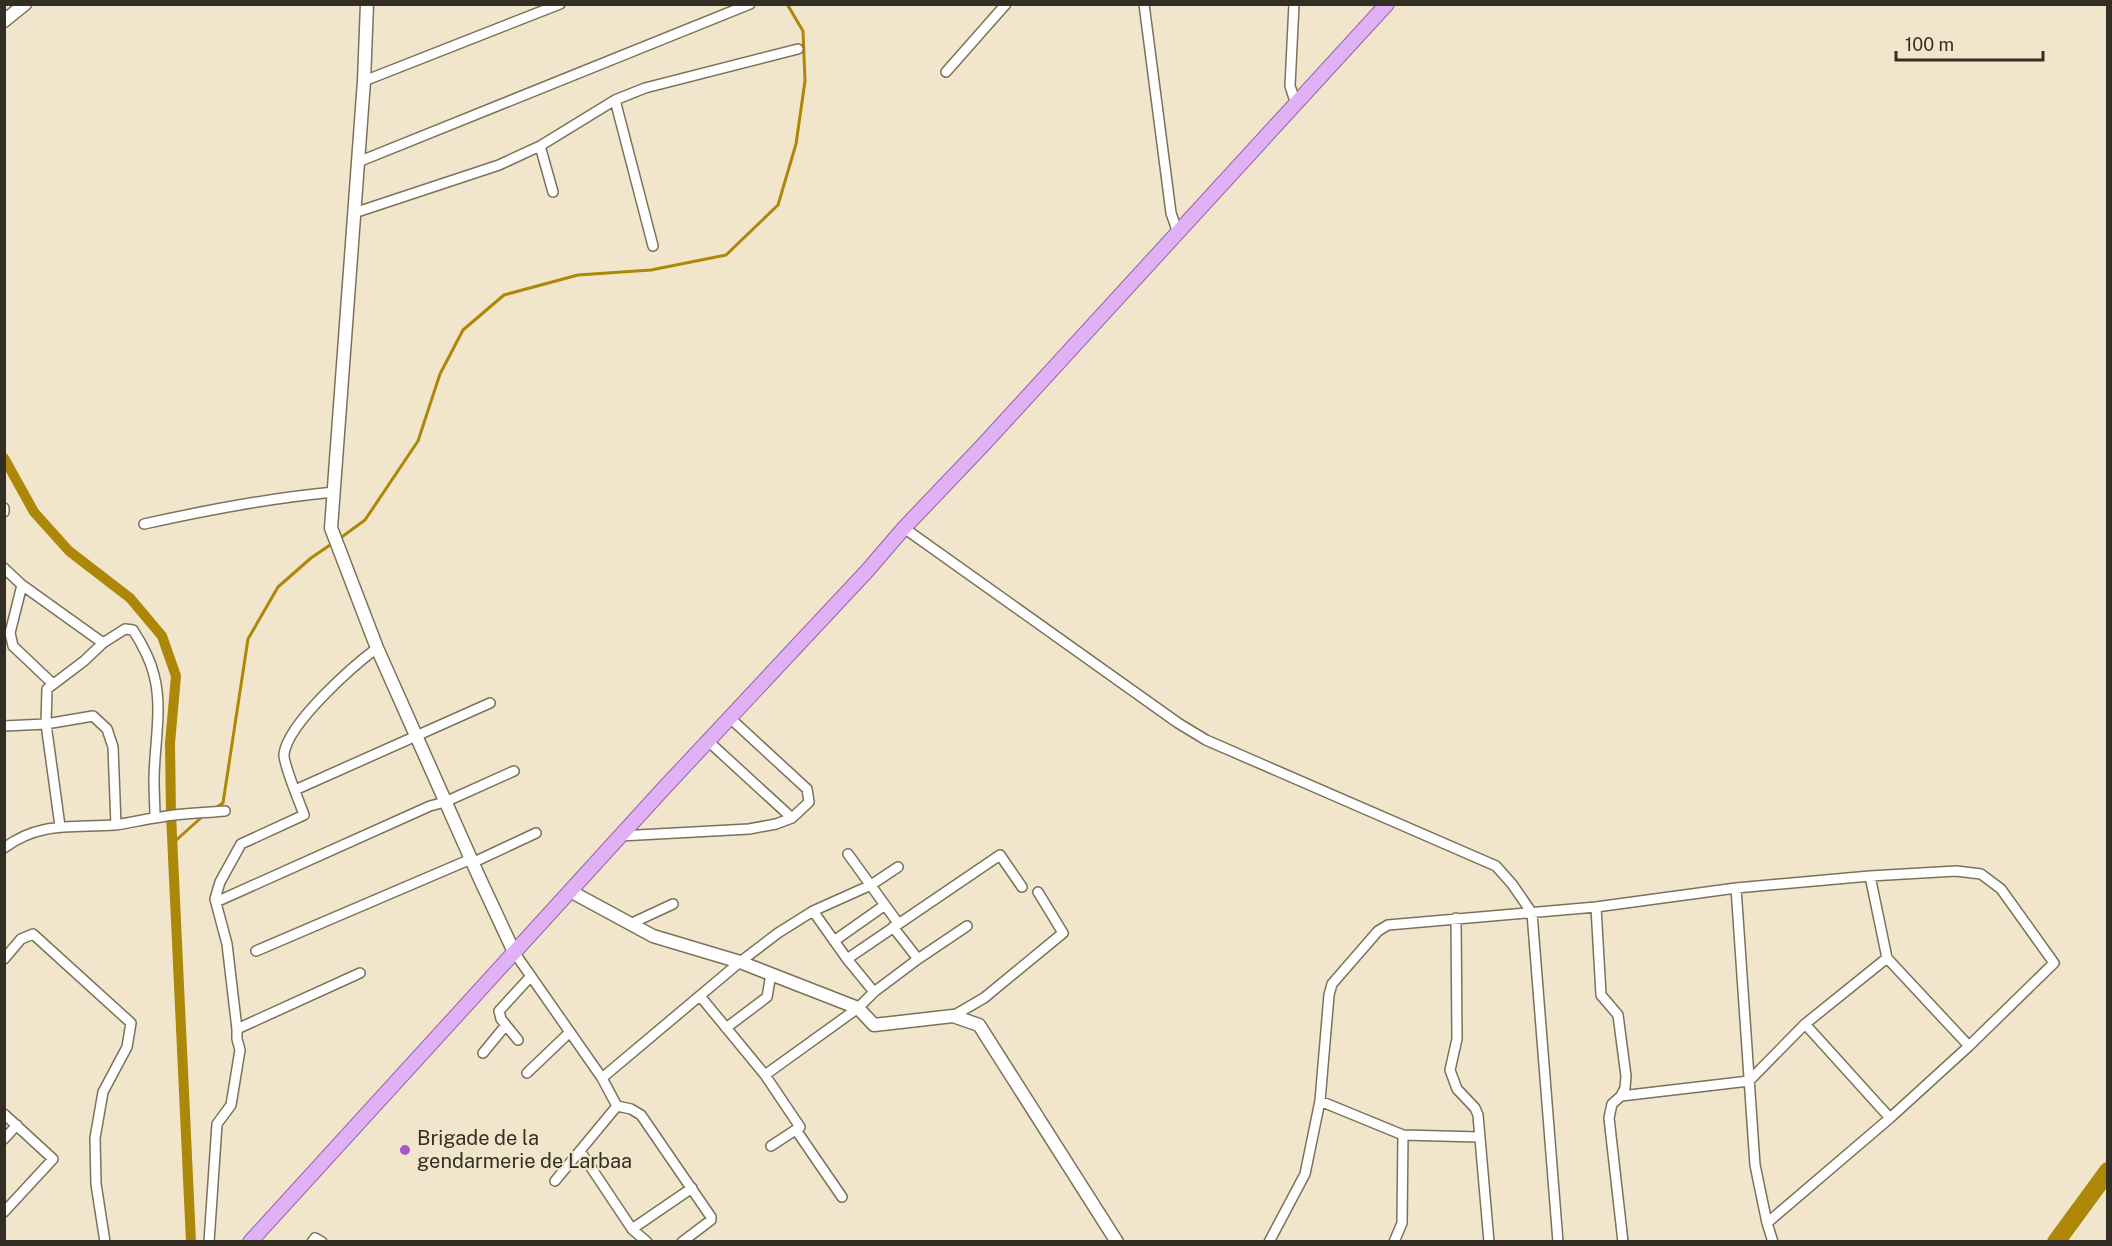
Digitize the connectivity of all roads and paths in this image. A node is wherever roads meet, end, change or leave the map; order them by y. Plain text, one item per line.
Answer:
1 (9, 4) edge
2 (25, 4) edge
3 (560, 4) edge
4 (750, 4) edge
5 (1006, 4) edge
6 (1144, 4) edge
7 (1294, 4) edge
8 (1387, 4) edge
9 (370, 6) edge
10 (7, 20) edge
11 (798, 49) dead end
12 (946, 72) dead end
13 (364, 81) junction
14 (615, 100) junction
15 (1296, 104) junction
16 (540, 146) junction
17 (358, 162) junction
18 (554, 192) dead end
19 (354, 213) junction
20 (1178, 233) junction
21 (653, 246) dead end
22 (334, 492) junction
23 (144, 524) dead end
24 (904, 528) junction
25 (4, 568) edge
26 (22, 585) junction
27 (103, 643) junction
28 (378, 648) junction
29 (53, 684) junction
30 (490, 703) dead end
31 (730, 718) junction
32 (46, 724) junction
33 (4, 726) edge
34 (416, 736) junction
35 (708, 741) junction
36 (514, 771) dead end
37 (295, 790) junction
38 (445, 802) junction
39 (225, 811) dead end
40 (159, 817) junction
41 (792, 818) junction
42 (116, 825) junction
43 (60, 826) junction
44 (536, 833) dead end
45 (620, 836) junction
46 (4, 848) edge
47 (848, 854) dead end
48 (471, 861) junction
49 (898, 867) dead end
50 (1870, 876) junction
51 (871, 885) junction
52 (1022, 887) dead end
53 (1736, 888) junction
54 (570, 891) junction
55 (1038, 892) dead end
56 (216, 902) junction
57 (673, 904) dead end
58 (885, 905) junction
59 (1596, 907) junction
60 (813, 911) junction
61 (1532, 913) junction
62 (1456, 918) junction
63 (630, 924) junction
64 (896, 925) junction
65 (968, 926) dead end
66 (834, 941) junction
67 (256, 951) dead end
68 (514, 952) junction
69 (1887, 958) junction
70 (4, 959) edge
71 (847, 959) junction
72 (918, 959) junction
73 (740, 962) junction
74 (360, 973) dead end
75 (771, 974) junction
76 (531, 976) junction
77 (874, 992) junction
78 (700, 996) junction
79 (858, 1008) junction
80 (953, 1016) junction
81 (1805, 1024) junction
82 (506, 1025) junction
83 (726, 1028) junction
84 (237, 1029) junction
85 (570, 1032) junction
86 (518, 1040) dead end
87 (1969, 1046) junction
88 (483, 1053) dead end
89 (527, 1073) dead end
90 (765, 1076) junction
91 (602, 1078) junction
92 (1749, 1081) junction
93 (1626, 1093) junction
94 (1320, 1101) junction
95 (617, 1107) junction
96 (4, 1114) edge
97 (1890, 1118) junction
98 (17, 1125) junction
99 (796, 1130) junction
100 (1403, 1135) junction
101 (1479, 1137) junction
102 (4, 1139) edge
103 (771, 1146) dead end
104 (580, 1151) junction
105 (555, 1181) dead end
106 (692, 1188) junction
107 (842, 1197) dead end
108 (4, 1212) edge
109 (1767, 1223) junction
110 (632, 1229) junction
111 (105, 1242) edge
112 (209, 1242) edge
113 (250, 1242) edge
114 (312, 1242) edge
115 (322, 1242) edge
116 (646, 1242) edge
117 (682, 1242) edge
118 (1117, 1242) edge
119 (1269, 1242) edge
120 (1394, 1242) edge
121 (1489, 1242) edge
122 (1558, 1242) edge
123 (1623, 1242) edge
124 (1773, 1242) edge

1 - 10 street
2 - 10 street
3 - 13 street
4 - 17 street
5 - 12 street
6 - 20 street
7 - 15 street
8 - 15 main road
9 - 13 street
11 - 14 street
13 - 17 street
14 - 16 street
14 - 21 street
15 - 20 main road
16 - 18 street
16 - 19 street
17 - 19 street
19 - 22 street
20 - 24 main road
22 - 23 street
22 - 28 street
24 - 31 main road
24 - 61 street
25 - 26 street
26 - 27 street
26 - 29 street
27 - 29 street
27 - 40 street
28 - 34 street
28 - 37 street
29 - 32 street
30 - 34 street
31 - 35 main road
31 - 41 street
32 - 33 street
32 - 42 street
32 - 43 street
34 - 37 street
34 - 38 street
35 - 41 street
35 - 45 main road
36 - 38 street
37 - 56 street
38 - 48 street
38 - 56 street
39 - 40 street
40 - 42 street
41 - 45 street
42 - 43 street
43 - 46 street
44 - 48 street
45 - 54 main road
47 - 51 street
48 - 67 street
48 - 68 street
49 - 51 street
50 - 53 street
50 - 69 street
50 - 87 street
51 - 58 street
51 - 60 street
52 - 64 street
53 - 59 street
53 - 92 street
54 - 63 street
54 - 68 main road
55 - 80 street
56 - 84 street
57 - 63 street
58 - 64 street
58 - 66 street
59 - 61 street
59 - 93 street
60 - 66 street
60 - 73 street
61 - 62 street
61 - 122 street
62 - 94 street
62 - 101 street
63 - 73 street
64 - 71 street
64 - 72 street
65 - 72 street
66 - 71 street
68 - 76 street
68 - 113 main road
69 - 81 street
69 - 87 street
70 - 111 street
71 - 77 street
72 - 77 street
73 - 75 street
73 - 78 street
74 - 84 street
75 - 79 street
75 - 83 street
76 - 82 street
76 - 85 street
77 - 79 street
78 - 83 street
78 - 91 street
79 - 80 street
79 - 90 street
80 - 118 street
81 - 92 street
81 - 97 street
82 - 86 street
82 - 88 street
83 - 90 street
84 - 112 street
85 - 89 street
85 - 91 street
87 - 97 street
90 - 99 street
91 - 95 street
92 - 93 street
92 - 109 street
93 - 123 street
94 - 100 street
94 - 119 street
95 - 104 street
95 - 106 street
96 - 98 street
97 - 109 street
98 - 102 street
98 - 108 street
99 - 103 street
99 - 107 street
100 - 101 street
100 - 120 street
101 - 121 street
104 - 105 street
104 - 110 street
106 - 110 street
106 - 117 street
109 - 124 street
110 - 116 street
114 - 115 street

